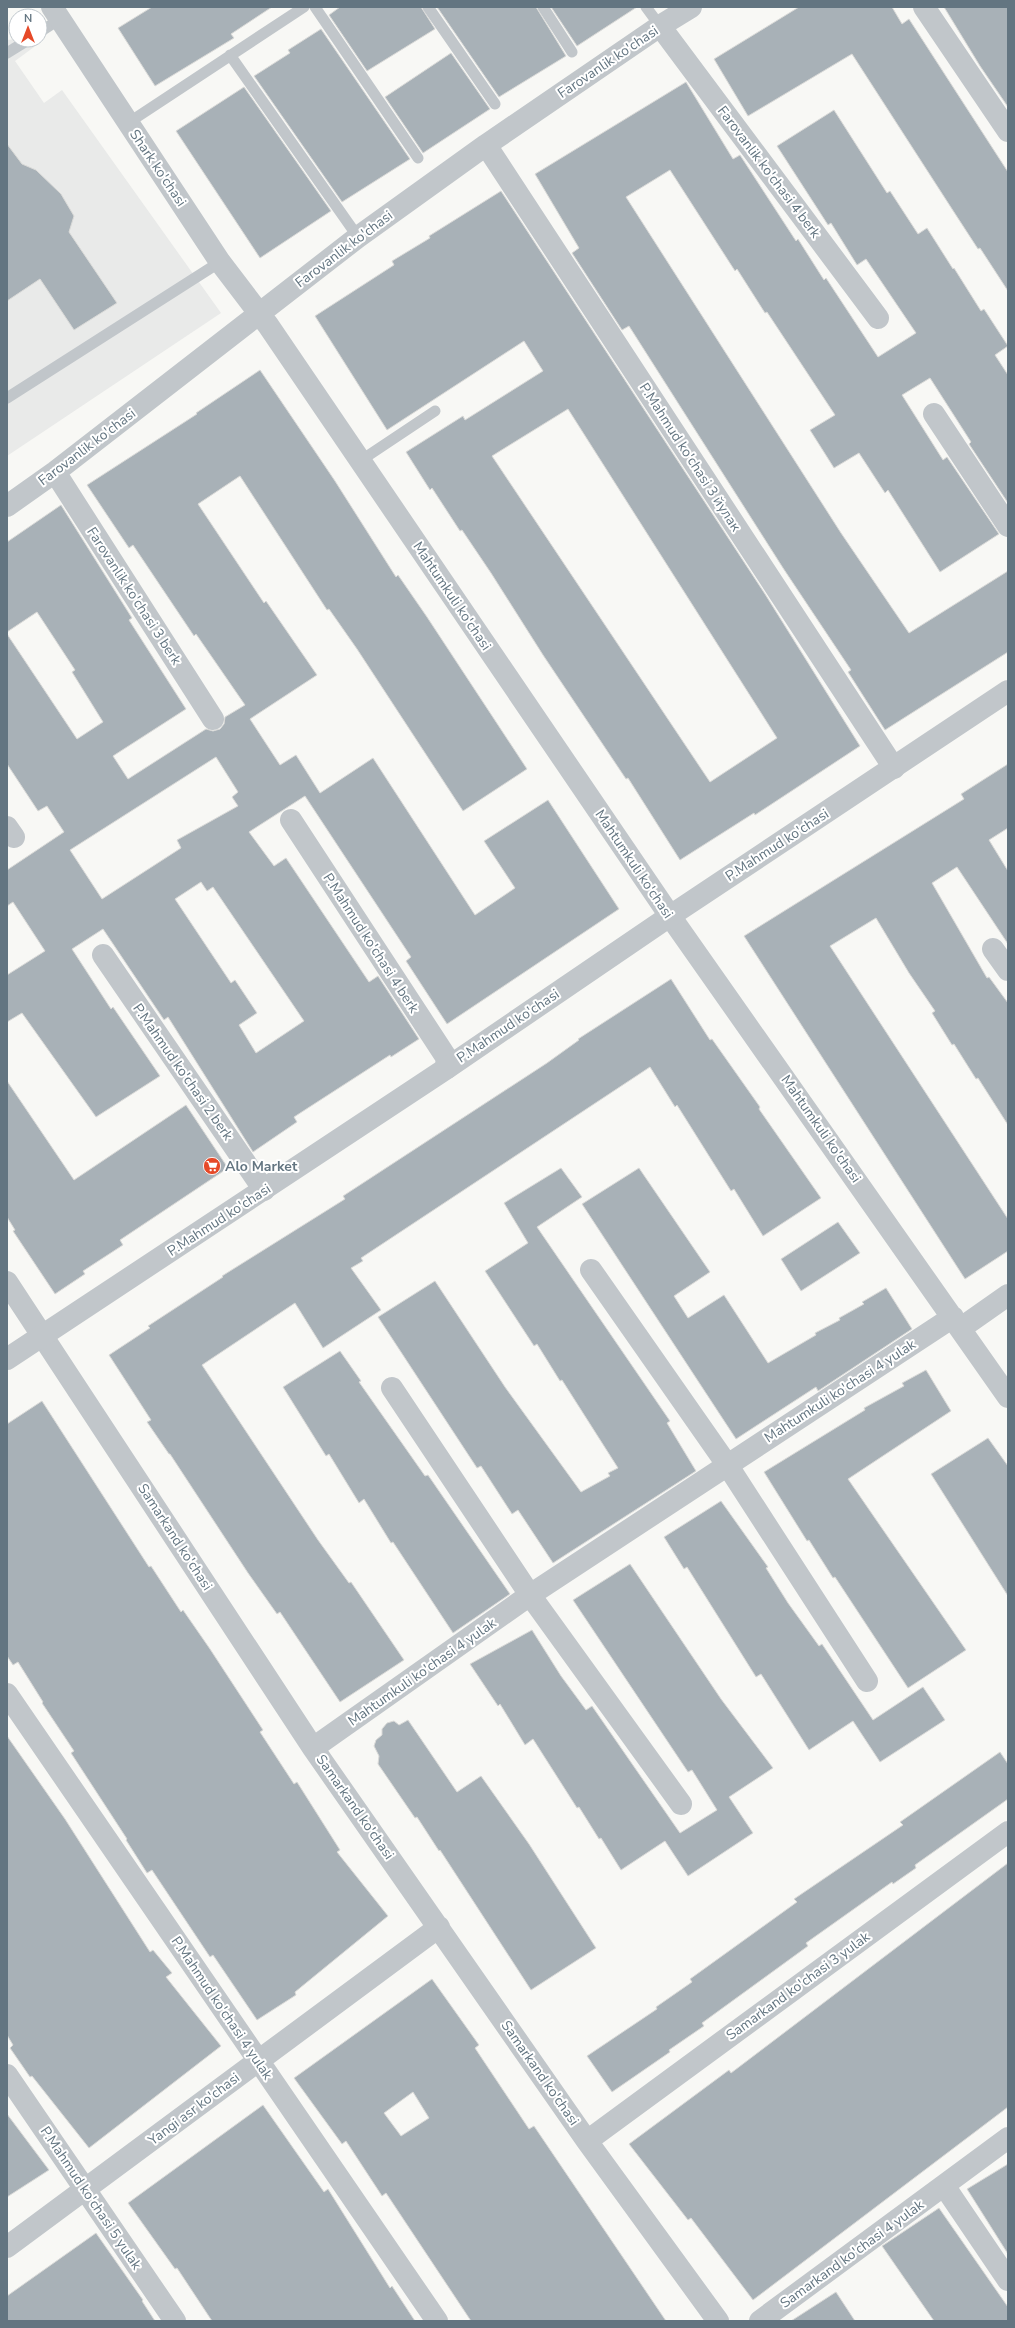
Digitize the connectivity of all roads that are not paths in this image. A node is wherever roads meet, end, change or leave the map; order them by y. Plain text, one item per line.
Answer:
1 (304, 7) edge
2 (315, 7) edge
3 (428, 7) edge
4 (543, 7) edge
5 (646, 7) edge
6 (691, 7) edge
7 (924, 7) edge
8 (56, 13) edge
9 (48, 22) edge
10 (660, 26) junction
11 (16, 48) edge
12 (572, 52) dead end
13 (7, 54) edge
14 (230, 55) junction
15 (495, 104) dead end
16 (128, 123) junction
17 (1008, 131) edge
18 (486, 145) junction
19 (418, 158) dead end
20 (358, 237) junction
21 (220, 262) junction
22 (878, 318) dead end
23 (264, 319) junction
24 (7, 398) edge
25 (435, 411) dead end
26 (934, 414) dead end
27 (360, 461) junction
28 (55, 472) junction
29 (7, 506) edge
30 (1008, 526) edge
31 (1008, 691) edge
32 (213, 719) dead end
33 (894, 768) junction
34 (291, 820) dead end
35 (670, 916) junction
36 (993, 949) dead end
37 (102, 955) dead end
38 (1008, 970) edge
39 (447, 1068) junction
40 (264, 1190) junction
41 (591, 1270) dead end
42 (7, 1282) edge
43 (1008, 1295) edge
44 (957, 1322) junction
45 (43, 1336) junction
46 (7, 1359) edge
47 (392, 1388) dead end
48 (1008, 1397) edge
49 (728, 1466) junction
50 (530, 1595) junction
51 (867, 1681) dead end
52 (7, 1694) edge
53 (313, 1748) junction
54 (681, 1804) dead end
55 (1008, 1832) edge
56 (439, 1926) junction
57 (258, 2061) junction
58 (7, 2076) edge
59 (1008, 2138) edge
60 (587, 2141) junction
61 (944, 2187) junction
62 (84, 2190) junction
63 (7, 2247) edge
64 (1008, 2280) edge
65 (175, 2321) edge
66 (437, 2321) edge
67 (718, 2321) edge
68 (760, 2321) edge

1 - 14 lane
2 - 19 lane
3 - 15 lane
4 - 12 lane
5 - 10 lane
6 - 10 street, Farovanlik ko'chasi
7 - 17 street
8 - 9 lane
8 - 16 street, Shark ko'chasi
10 - 18 street, Farovanlik ko'chasi
10 - 22 street, Farovanlik ko'chasi 4 berk
11 - 13 lane
14 - 16 lane
14 - 20 lane
16 - 21 street, Shark ko'chasi
18 - 20 street, Farovanlik ko'chasi
18 - 33 street, P.Mahmud ko'chasi 3 йулак
20 - 23 street, Farovanlik ko'chasi
21 - 23 street, Shark ko'chasi
21 - 24 lane
23 - 27 street, Mahtumkuli ko'chasi
23 - 28 street, Farovanlik ko'chasi
25 - 27 lane
26 - 30 street
27 - 35 street, Mahtumkuli ko'chasi
28 - 29 street, Farovanlik ko'chasi
28 - 32 street, Farovanlik ko'chasi 3 berk
31 - 33 street, P.Mahmud ko'chasi
33 - 35 street, P.Mahmud ko'chasi
34 - 39 street, P.Mahmud ko'chasi 4 berk
35 - 39 street, P.Mahmud ko'chasi
35 - 44 street, Mahtumkuli ko'chasi
36 - 38 street
37 - 40 street, P.Mahmud ko'chasi 2 berk
39 - 40 street, P.Mahmud ko'chasi
40 - 45 street, P.Mahmud ko'chasi
41 - 49 street
42 - 45 street, Samarkand ko'chasi
43 - 44 street, Mahtumkuli ko'chasi 4 yulak
44 - 48 street, Mahtumkuli ko'chasi
44 - 49 street, Mahtumkuli ko'chasi 4 yulak
45 - 46 street, P.Mahmud ko'chasi
45 - 53 street, Samarkand ko'chasi
47 - 50 street
49 - 50 street, Mahtumkuli ko'chasi 4 yulak
49 - 51 street
50 - 53 street, Mahtumkuli ko'chasi 4 yulak
50 - 54 street
52 - 57 street, P.Mahmud ko'chasi 4 yulak
53 - 56 street, Samarkand ko'chasi
55 - 60 street, Samarkand ko'chasi 3 yulak
56 - 57 street, Yangi asr ko'chasi
56 - 60 street, Samarkand ko'chasi
57 - 62 street, Yangi asr ko'chasi
57 - 66 street, P.Mahmud ko'chasi 4 yulak
58 - 62 street, P.Mahmud ko'chasi 5 yulak
59 - 61 street, Samarkand ko'chasi 4 yulak
60 - 67 street, Samarkand ko'chasi
61 - 64 street
61 - 68 street, Samarkand ko'chasi 4 yulak
62 - 63 street, Yangi asr ko'chasi
62 - 65 street, P.Mahmud ko'chasi 5 yulak

